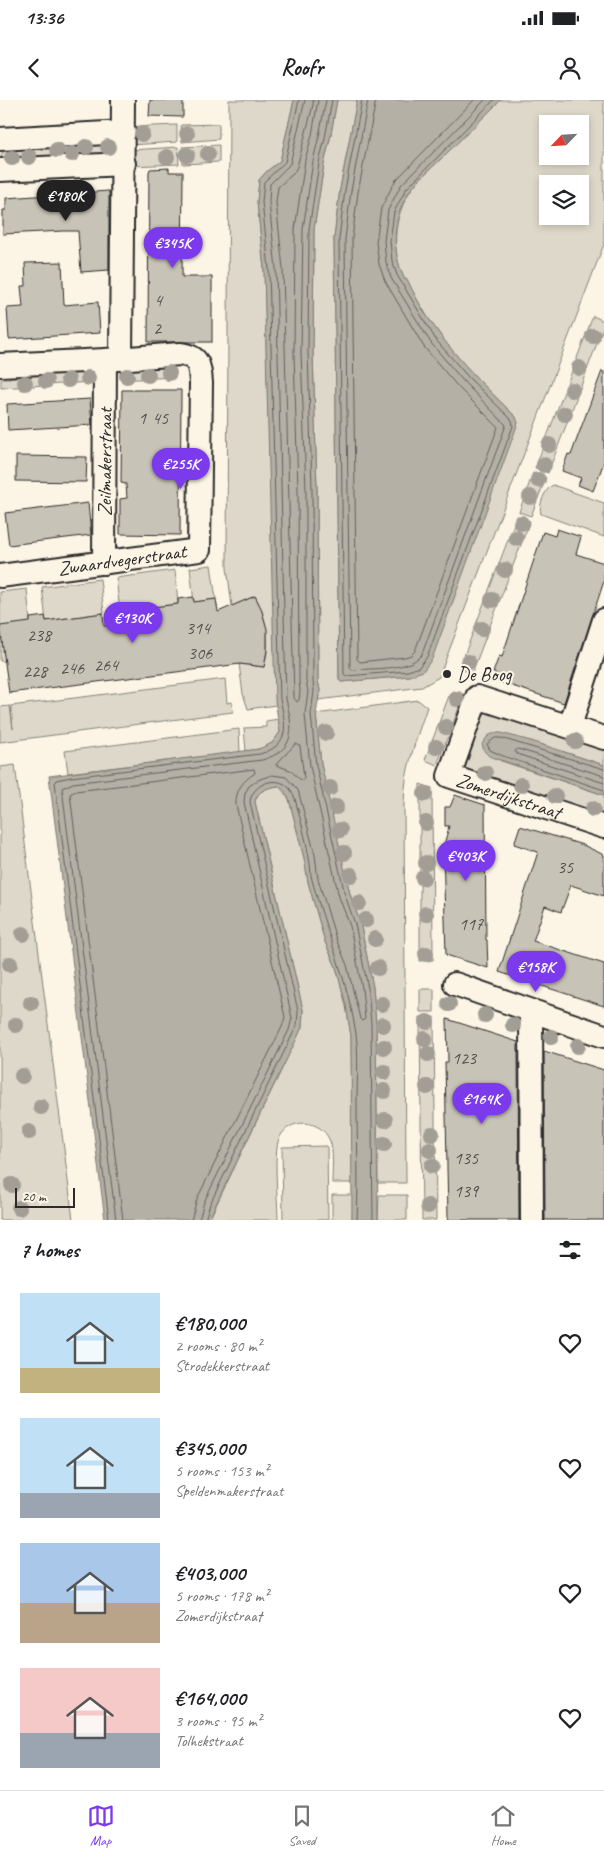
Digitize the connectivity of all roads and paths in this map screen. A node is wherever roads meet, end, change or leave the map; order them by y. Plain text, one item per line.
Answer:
1 (123, 100) edge
2 (124, 132) junction
3 (0, 139) edge
4 (124, 164) junction
5 (0, 170) edge
6 (113, 359) junction
7 (0, 365) edge
8 (104, 563) junction
9 (0, 576) edge
10 (604, 620) edge
11 (570, 726) junction
12 (604, 738) edge
13 (604, 827) edge
14 (455, 984) dead end
15 (530, 1011) junction
16 (604, 1036) edge
17 (532, 1220) edge

1 - 2 street
2 - 3 street
2 - 4 street
4 - 5 street
4 - 6 street, Zeilmakerstraat
6 - 7 street
6 - 8 street, Zeilmakerstraat
6 - 8 street, Zwaardvegerstraat
8 - 9 street, Zwaardvegerstraat
10 - 11 street
11 - 12 street, Zomerdijkstraat
11 - 13 street, Zomerdijkstraat
14 - 15 street
15 - 16 street
15 - 17 street

